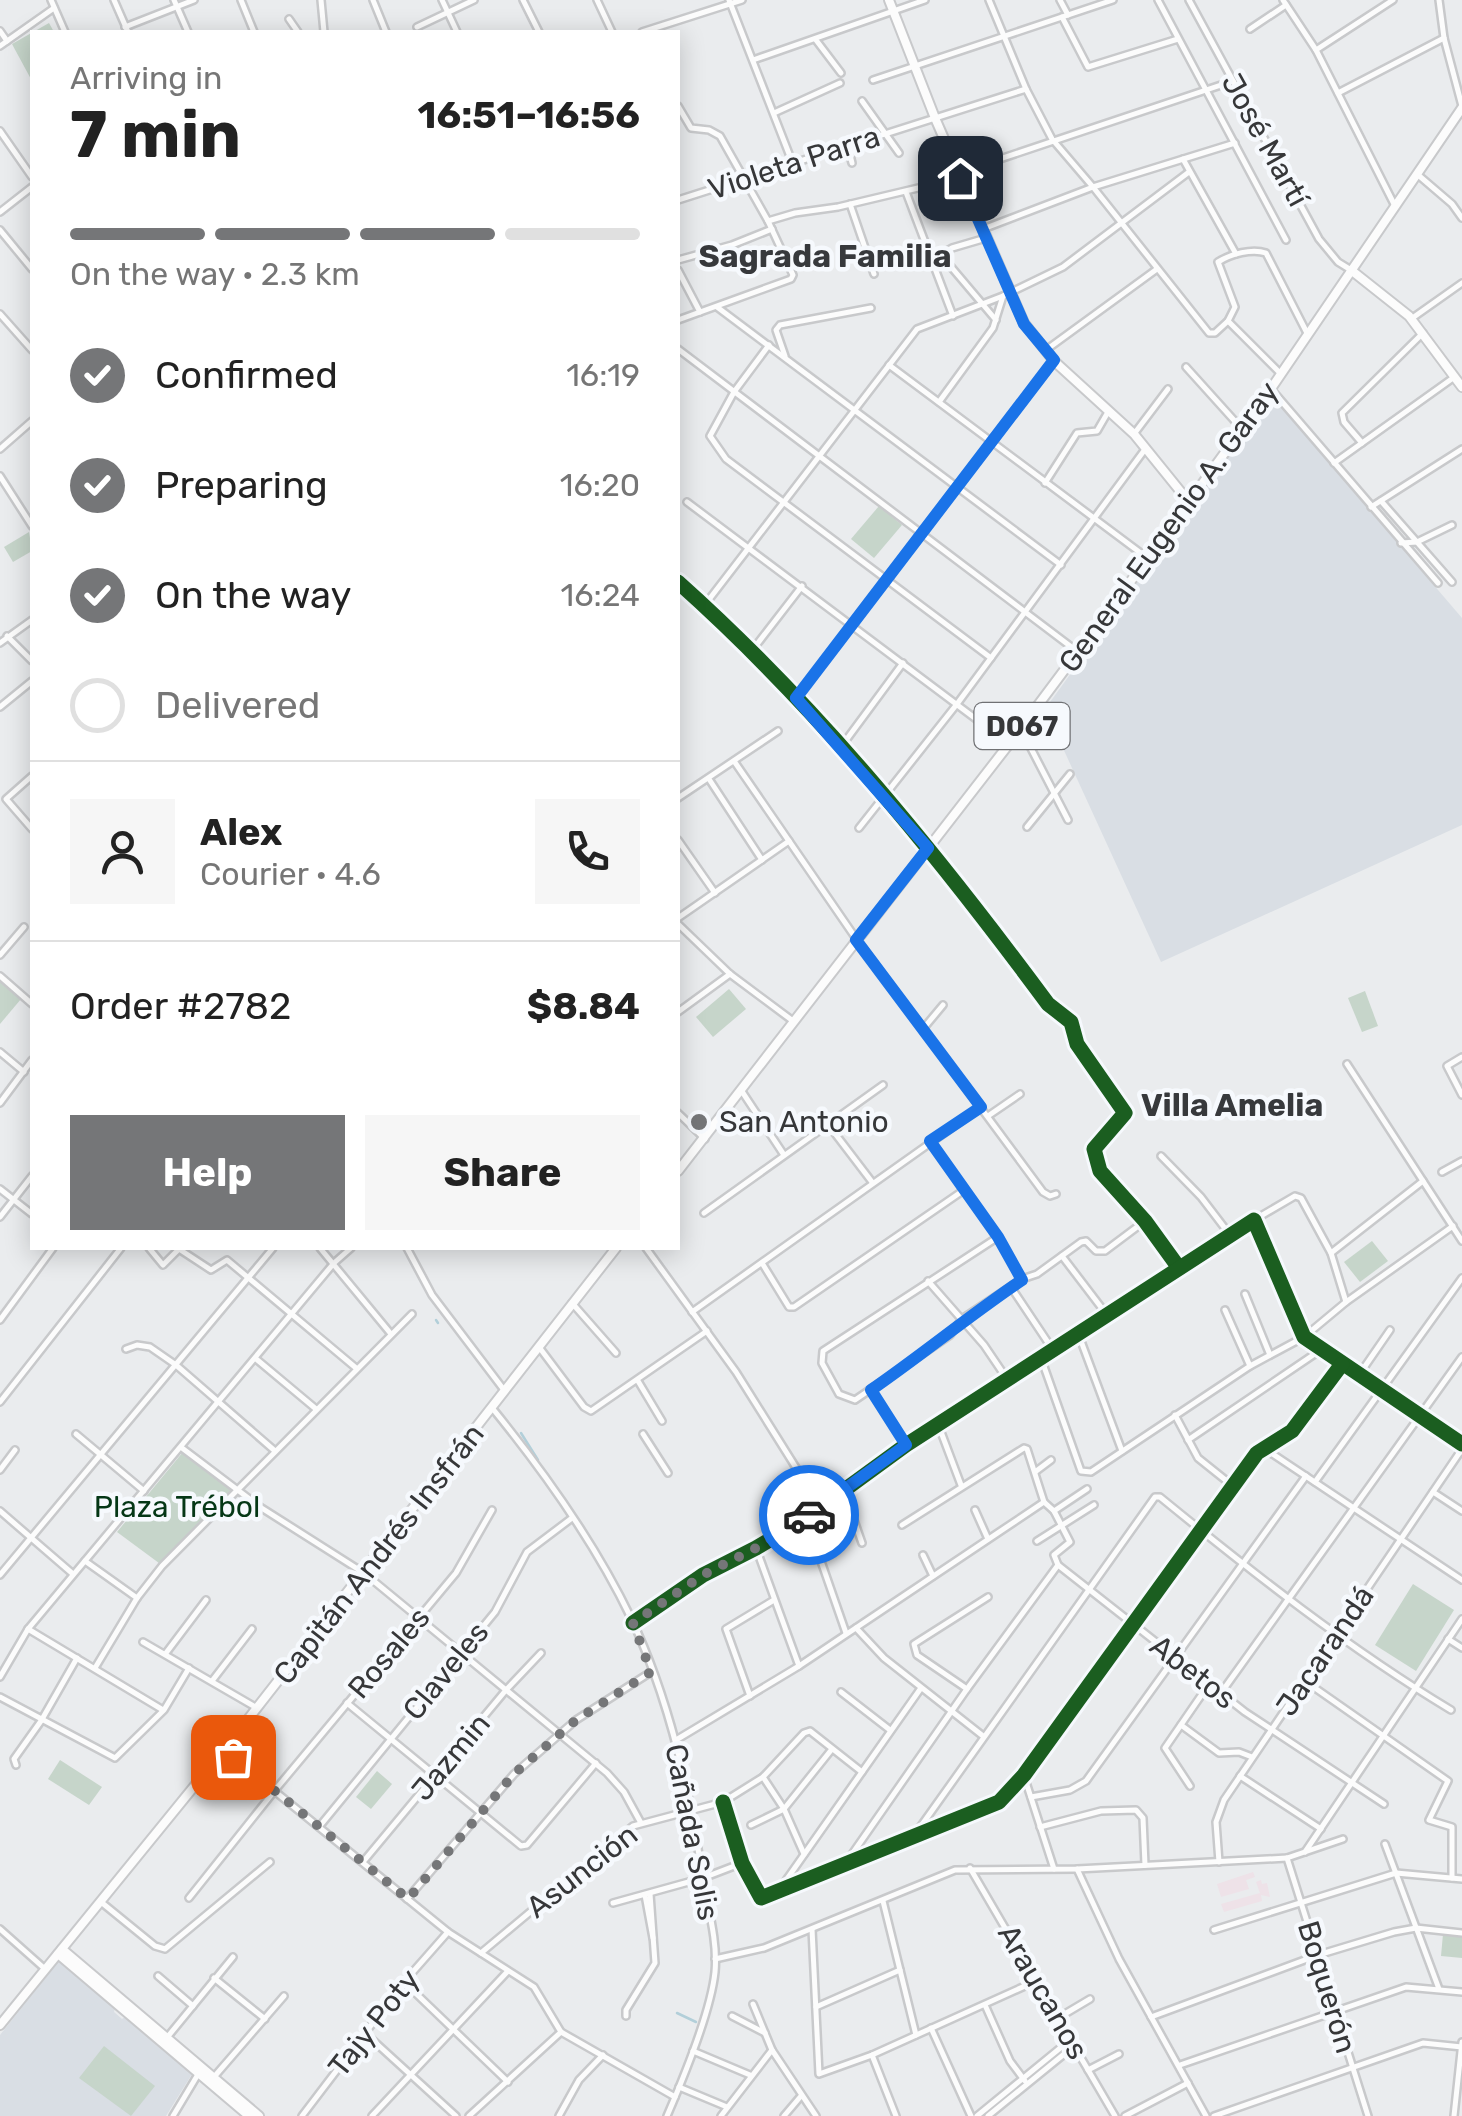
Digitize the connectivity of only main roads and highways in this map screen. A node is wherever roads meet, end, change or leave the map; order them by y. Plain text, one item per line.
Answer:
1 (891, 5) edge
2 (1462, 107) edge
3 (1352, 270) junction
4 (1462, 387) edge
5 (1189, 502) junction
6 (680, 1168) edge
7 (614, 1250) edge
8 (60, 1952) junction
9 (0, 2025) edge
10 (200, 2071) junction
11 (245, 2112) edge
12 (259, 2116) edge

1 - 5 main road
2 - 3 main road, General Eugenio A. Garay / D067
3 - 4 main road
3 - 5 main road, General Eugenio A. Garay / D067
5 - 6 main road, General Eugenio A. Garay / D067
7 - 8 main road, Capitán Andrés Insfrán
8 - 9 main road, Capitán Andrés Insfrán
8 - 10 main road
10 - 11 main road
10 - 11 main road
11 - 12 main road

